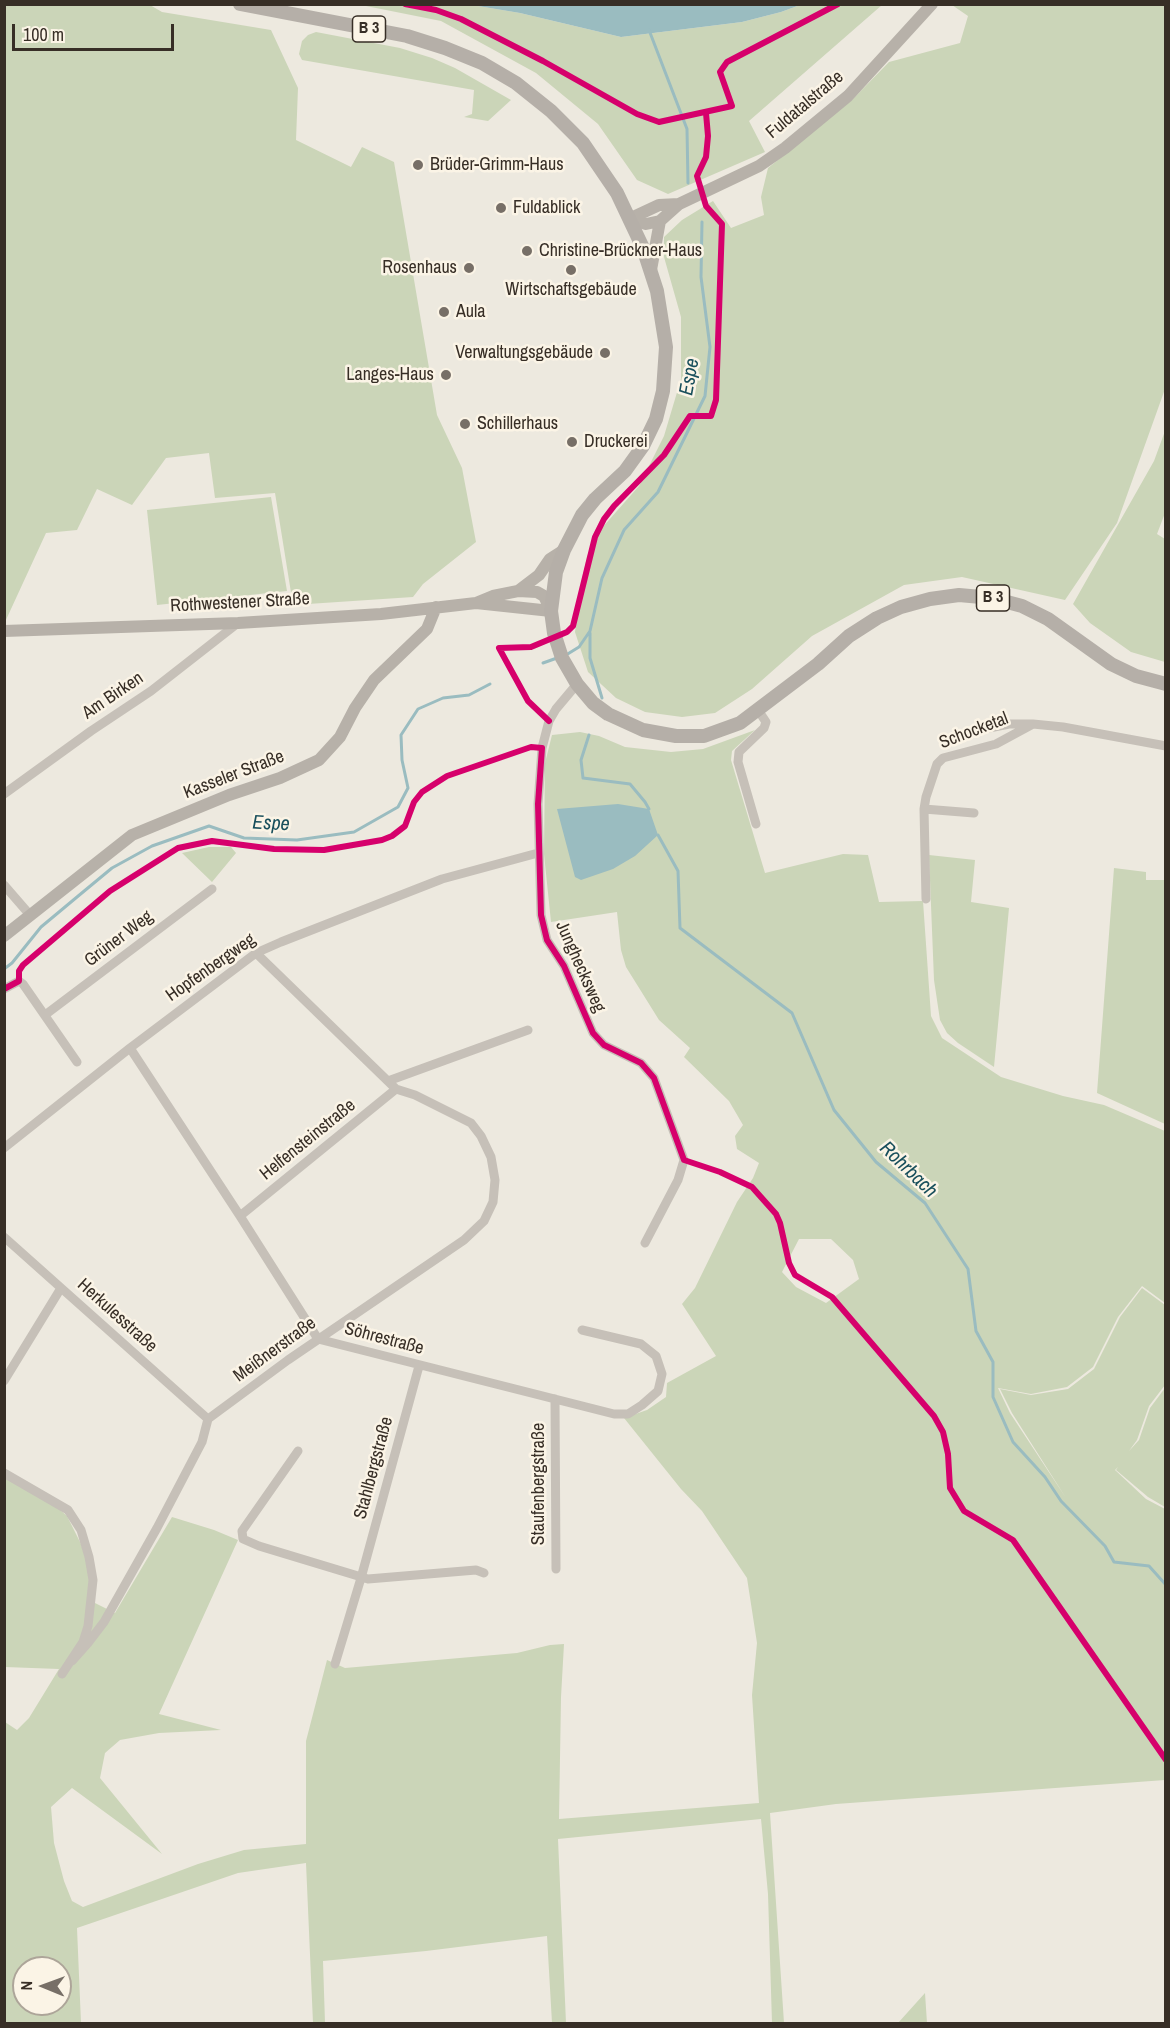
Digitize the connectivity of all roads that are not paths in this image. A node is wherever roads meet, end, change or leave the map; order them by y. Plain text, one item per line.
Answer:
1 (240, 4) edge
2 (932, 4) edge
3 (679, 204) junction
4 (629, 219) junction
5 (660, 221) junction
6 (651, 270) junction
7 (564, 550) junction
8 (518, 591) junction
9 (476, 603) junction
10 (436, 607) junction
11 (551, 611) junction
12 (238, 623) junction
13 (4, 631) edge
14 (577, 684) junction
15 (1166, 684) edge
16 (758, 710) junction
17 (1033, 724) junction
18 (984, 729) dead end
19 (1166, 746) edge
20 (4, 794) edge
21 (924, 809) junction
22 (974, 813) dead end
23 (756, 824) dead end
24 (538, 853) junction
25 (4, 885) edge
26 (212, 889) dead end
27 (926, 899) dead end
28 (30, 915) junction
29 (4, 936) edge
30 (256, 953) junction
31 (4, 989) edge
32 (45, 1015) junction
33 (528, 1030) dead end
34 (130, 1048) junction
35 (77, 1062) dead end
36 (388, 1081) junction
37 (396, 1089) junction
38 (4, 1148) edge
39 (240, 1216) junction
40 (4, 1238) edge
41 (645, 1243) dead end
42 (61, 1288) junction
43 (582, 1330) dead end
44 (318, 1339) junction
45 (419, 1366) junction
46 (4, 1381) edge
47 (555, 1399) junction
48 (208, 1419) junction
49 (298, 1451) dead end
50 (4, 1473) edge
51 (556, 1569) dead end
52 (484, 1573) dead end
53 (361, 1578) junction
54 (72, 1661) junction
55 (335, 1664) dead end
56 (62, 1674) dead end

1 - 4 main road, B 3
2 - 3 main road, Fuldatalstraße
3 - 4 main road, Fuldatalstraße
3 - 5 main road, Fuldatalstraße
4 - 5 main road
4 - 6 main road, B 3
5 - 6 main road
6 - 7 main road, B 3
7 - 8 main road
7 - 11 main road, B 3
8 - 9 main road, Rothwestener Straße
8 - 11 main road, Rothwestener Straße
9 - 10 main road, Rothwestener Straße
9 - 11 main road, Rothwestener Straße
10 - 12 main road, Rothwestener Straße
10 - 28 main road, Kasseler Straße
11 - 14 main road, B 3
12 - 13 main road, Rothwestener Straße
12 - 20 street, Am Birken
14 - 16 main road, B 3
14 - 24 street, Junghecksweg
15 - 16 main road, B 3
16 - 23 street
17 - 18 street, Schocketal
17 - 19 street, Schocketal
17 - 21 street, Schocketal
21 - 22 street
21 - 27 street, Schocketal
24 - 30 street, Hopfenbergweg
24 - 41 street, Junghecksweg
25 - 28 street
26 - 32 street, Grüner Weg
28 - 29 main road, Kasseler Straße
30 - 34 street, Hopfenbergweg
30 - 36 street, Meißnerstraße
31 - 32 street
32 - 35 street
33 - 36 street
34 - 38 street, Hopfenbergweg
34 - 39 street, Söhrestraße
36 - 37 street, Meißnerstraße
37 - 39 street, Helfensteinstraße
37 - 44 street, Meißnerstraße
39 - 44 street, Söhrestraße
40 - 42 street, Herkulesstraße
42 - 46 street
42 - 48 street, Herkulesstraße
43 - 47 street, Söhrestraße
44 - 45 street, Söhrestraße
44 - 48 street, Meißnerstraße
45 - 47 street, Söhrestraße
45 - 53 street, Stahlbergstraße
47 - 51 street, Staufenbergstraße
48 - 54 street
49 - 53 street
50 - 54 street
52 - 53 street
53 - 55 street, Stahlbergstraße
54 - 56 street

